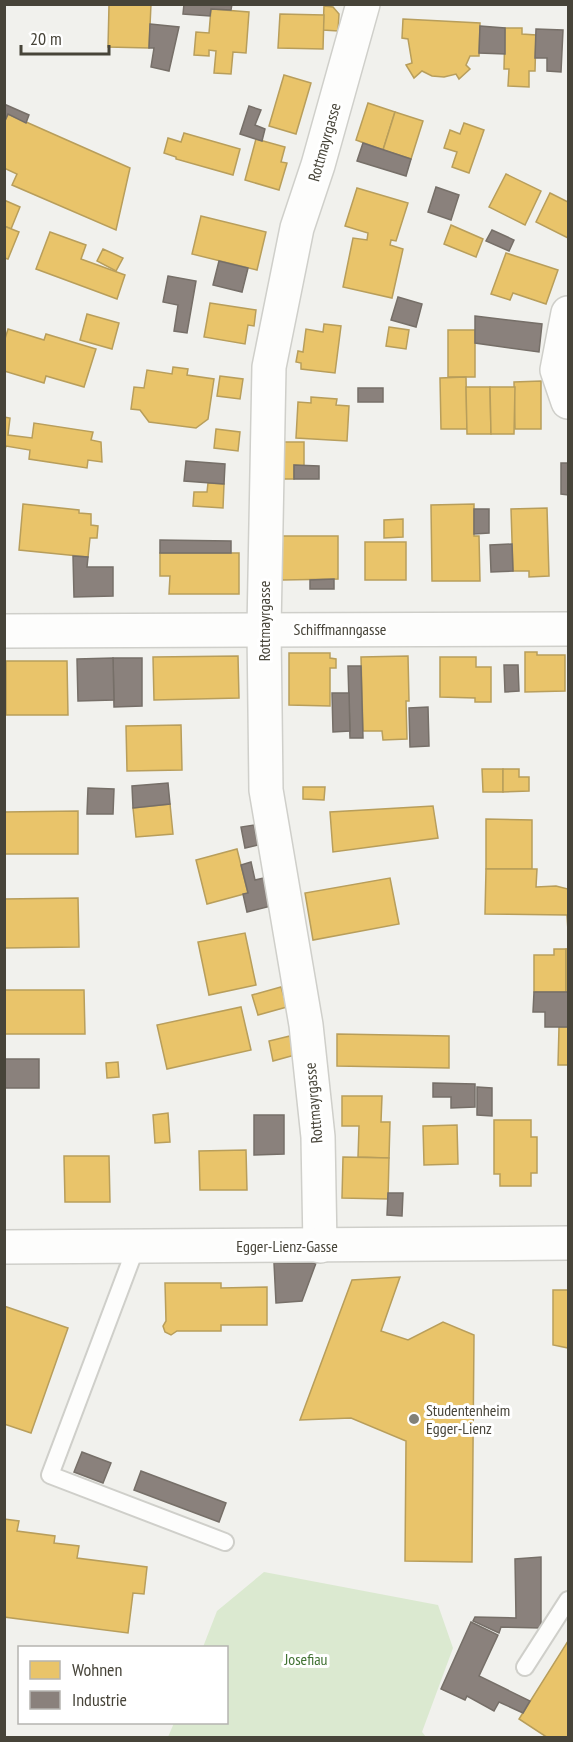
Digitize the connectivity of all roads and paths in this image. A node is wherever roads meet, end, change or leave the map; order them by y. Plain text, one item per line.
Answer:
1 (363, 4) edge
2 (568, 313) edge
3 (568, 402) edge
4 (264, 628) junction
5 (568, 629) edge
6 (4, 631) edge
7 (568, 1243) edge
8 (4, 1246) edge
9 (136, 1246) junction
10 (320, 1246) junction
11 (225, 1542) dead end
12 (568, 1600) edge
13 (525, 1667) dead end

1 - 4 street, Rottmayrgasse
2 - 3 street
4 - 5 street, Schiffmanngasse
4 - 6 street, Schiffmanngasse
4 - 10 street, Rottmayrgasse
7 - 10 street, Egger-Lienz-Gasse
8 - 9 street, Egger-Lienz-Gasse
9 - 10 street, Egger-Lienz-Gasse
9 - 11 lane
12 - 13 lane

